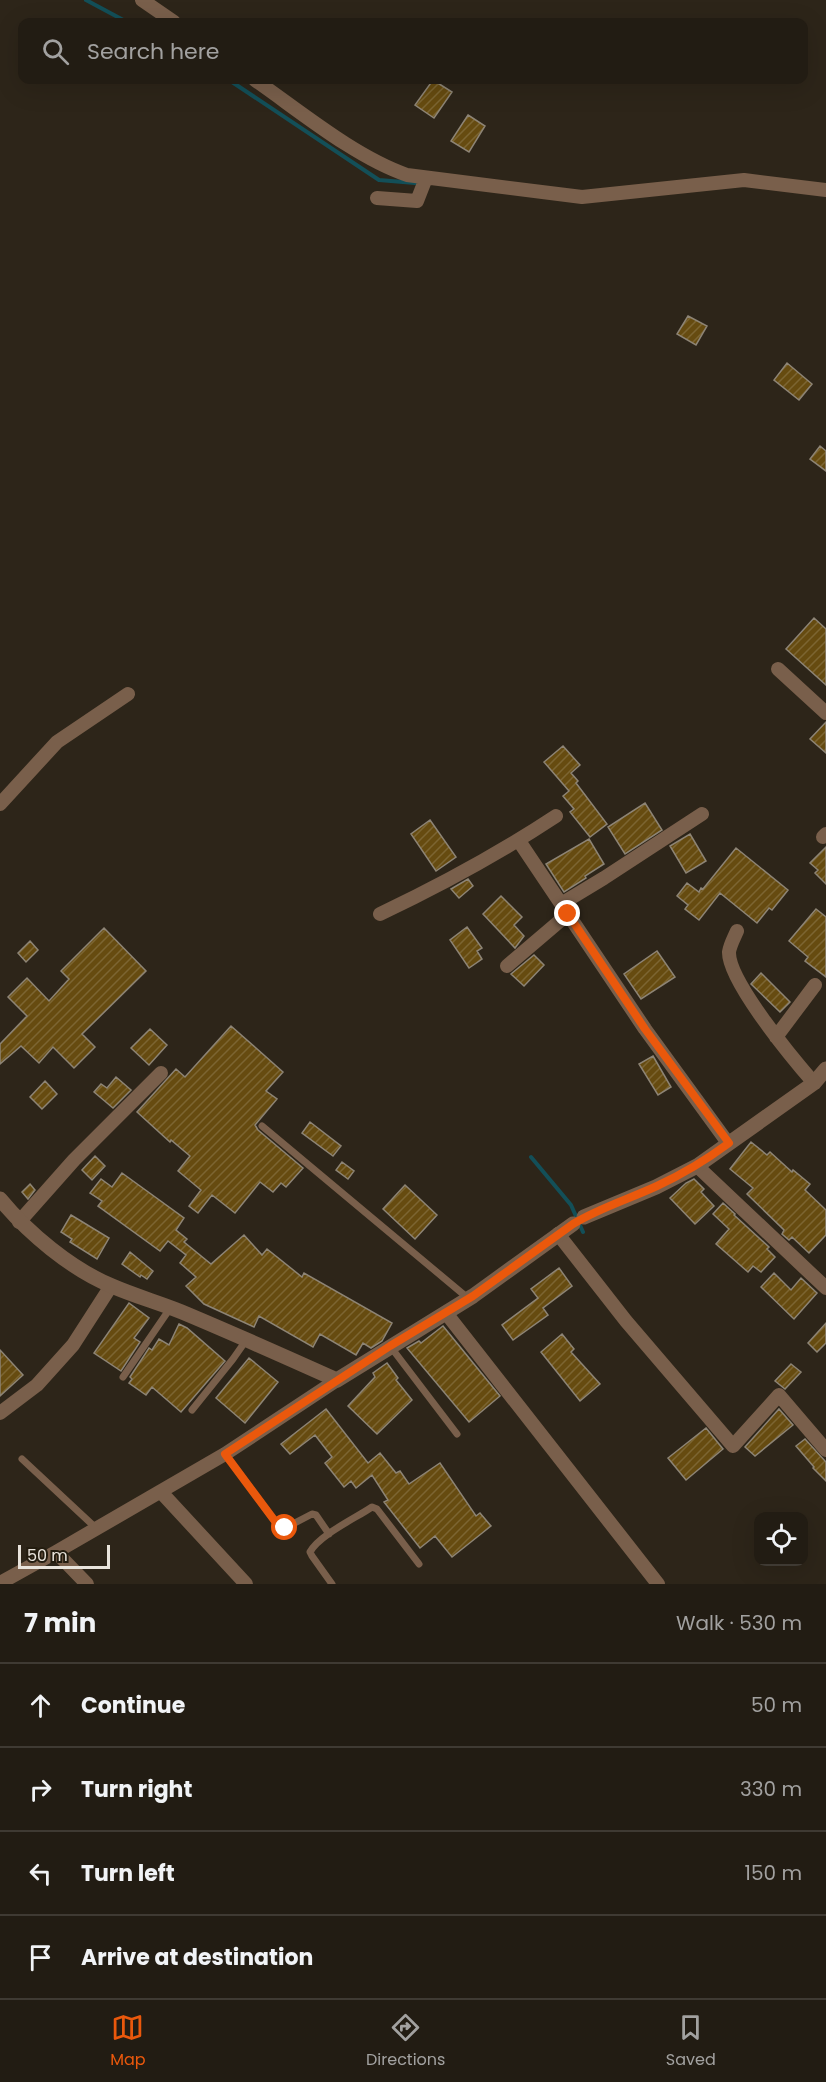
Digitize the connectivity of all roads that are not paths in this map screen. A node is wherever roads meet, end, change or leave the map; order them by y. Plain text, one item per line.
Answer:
1 (142, 0) edge
2 (168, 18) edge
3 (261, 84) edge
4 (426, 178) junction
5 (826, 190) edge
6 (377, 198) dead end
7 (778, 669) dead end
8 (128, 694) dead end
9 (826, 712) edge
10 (0, 804) edge
11 (702, 814) dead end
12 (556, 816) dead end
13 (519, 841) junction
14 (565, 910) junction
15 (380, 915) dead end
16 (738, 931) dead end
17 (507, 966) dead end
18 (815, 985) dead end
19 (776, 1037) junction
20 (826, 1069) edge
21 (161, 1073) dead end
22 (814, 1083) junction
23 (262, 1126) dead end
24 (729, 1143) junction
25 (697, 1166) junction
26 (0, 1199) edge
27 (18, 1222) junction
28 (558, 1234) junction
29 (111, 1286) junction
30 (826, 1288) edge
31 (469, 1299) junction
32 (171, 1307) junction
33 (446, 1312) junction
34 (247, 1339) junction
35 (390, 1346) junction
36 (123, 1377) dead end
37 (337, 1380) junction
38 (192, 1410) dead end
39 (0, 1413) edge
40 (457, 1434) dead end
41 (826, 1450) edge
42 (225, 1454) junction
43 (21, 1459) dead end
44 (161, 1492) junction
45 (97, 1529) junction
46 (329, 1534) junction
47 (56, 1552) junction
48 (419, 1564) dead end
49 (0, 1582) edge
50 (87, 1584) edge
51 (246, 1584) edge
52 (332, 1584) edge
53 (658, 1584) edge

1 - 2 street
3 - 4 street
4 - 5 street
4 - 6 street
7 - 9 street
8 - 10 street
11 - 14 street
12 - 13 street
13 - 14 street
13 - 15 street
14 - 17 street
14 - 24 street
16 - 19 street
18 - 19 street
19 - 22 street
20 - 22 street
21 - 27 street
22 - 24 street
23 - 31 lane
24 - 25 street
25 - 28 street
25 - 30 street
26 - 27 street
27 - 29 street
28 - 31 street
28 - 41 street
29 - 32 street
29 - 39 street
31 - 33 street
32 - 34 street
32 - 36 lane
33 - 35 street
33 - 53 street
34 - 37 street
34 - 38 lane
35 - 37 street
35 - 40 lane
37 - 42 street
42 - 44 street
42 - 46 lane
43 - 45 lane
44 - 45 street
44 - 51 street
45 - 47 street
46 - 48 lane
46 - 52 lane
47 - 49 street
47 - 50 street

